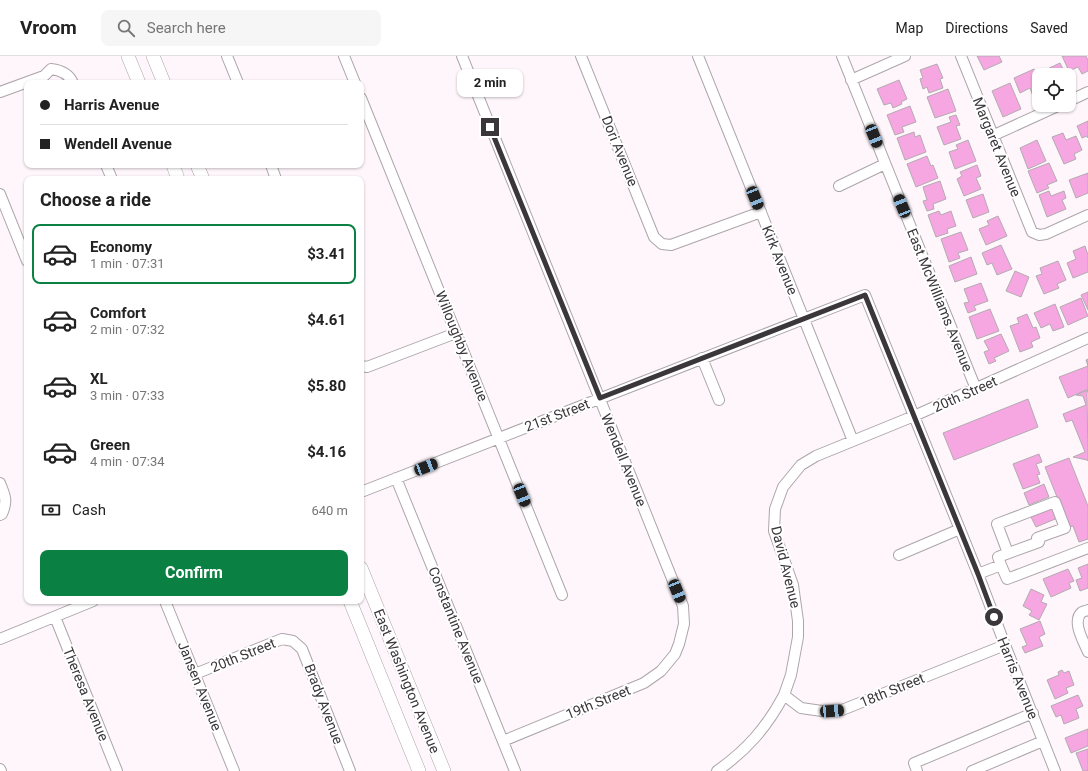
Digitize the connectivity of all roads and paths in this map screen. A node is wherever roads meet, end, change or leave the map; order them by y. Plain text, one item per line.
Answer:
1 (128, 56) edge
2 (153, 56) edge
3 (227, 56) edge
4 (344, 56) edge
5 (462, 56) edge
6 (581, 56) edge
7 (698, 56) edge
8 (842, 56) edge
9 (905, 56) edge
10 (961, 56) edge
11 (33, 80) edge
12 (72, 80) edge
13 (138, 80) edge
14 (163, 80) edge
15 (237, 80) edge
16 (354, 80) edge
17 (851, 80) junction
18 (24, 83) edge
19 (0, 92) edge
20 (1088, 92) edge
21 (1076, 98) edge
22 (364, 105) edge
23 (1045, 112) edge
24 (992, 136) junction
25 (886, 164) junction
26 (840, 186) dead end
27 (0, 194) edge
28 (761, 212) junction
29 (1088, 215) edge
30 (24, 254) edge
31 (865, 295) joint
32 (804, 318) junction
33 (456, 333) junction
34 (1088, 338) edge
35 (702, 358) junction
36 (364, 367) edge
37 (976, 389) junction
38 (600, 398) junction
39 (719, 400) dead end
40 (914, 416) junction
41 (498, 438) junction
42 (853, 441) junction
43 (396, 478) junction
44 (0, 483) edge
45 (783, 487) joint
46 (364, 491) edge
47 (2, 511) edge
48 (960, 529) junction
49 (1088, 548) edge
50 (1008, 553) junction
51 (899, 555) dead end
52 (1001, 565) junction
53 (978, 574) junction
54 (364, 576) edge
55 (364, 595) edge
56 (562, 595) dead end
57 (86, 604) edge
58 (166, 604) edge
59 (351, 604) edge
60 (1088, 610) edge
61 (55, 617) junction
62 (387, 633) junction
63 (0, 639) edge
64 (293, 640) joint
65 (679, 644) joint
66 (1005, 645) junction
67 (1088, 652) edge
68 (195, 674) junction
69 (784, 695) junction
70 (1033, 714) junction
71 (403, 729) junction
72 (503, 741) junction
73 (1043, 741) junction
74 (117, 771) edge
75 (234, 771) edge
76 (350, 771) edge
77 (420, 771) edge
78 (424, 771) edge
79 (444, 771) edge
80 (515, 771) edge
81 (717, 771) edge
82 (917, 771) edge
83 (972, 771) edge
84 (1056, 771) edge

1 - 13 main road
2 - 14 main road
3 - 15 street
4 - 16 street
5 - 38 street, Wendell Avenue
6 - 28 street, Dori Avenue
7 - 28 street, Kirk Avenue
8 - 17 street, East McWilliams Avenue
9 - 17 street
10 - 24 street, Margaret Avenue
11 - 12 street
17 - 25 street, East McWilliams Avenue
18 - 19 street
20 - 21 street
22 - 33 street, Willoughby Avenue
23 - 24 street
24 - 29 street, Margaret Avenue
25 - 26 street
25 - 37 street, East McWilliams Avenue
27 - 30 street
28 - 32 street, Kirk Avenue
31 - 32 street, 21st Street
31 - 40 street, Harris Avenue
32 - 35 street, 21st Street
32 - 42 street, Kirk Avenue
33 - 36 street
33 - 41 street, Willoughby Avenue
34 - 37 street, 20th Street
35 - 38 street, 21st Street
35 - 39 street
37 - 40 street, 20th Street
38 - 41 street, 21st Street
38 - 65 street, Wendell Avenue
40 - 42 street, 20th Street
40 - 48 street, Harris Avenue
41 - 43 street, 21st Street
41 - 56 street, Willoughby Avenue
42 - 45 street, 20th Street
43 - 46 street, 21st Street
43 - 72 street, Constantine Avenue
44 - 47 street
45 - 69 street, David Avenue
48 - 51 street
48 - 53 street, Harris Avenue
49 - 52 street
50 - 50 street
50 - 52 street
52 - 53 street
53 - 66 street, Harris Avenue
54 - 62 main road, East Washington Avenue
55 - 62 main road
57 - 61 street
58 - 68 street, Jansen Avenue
59 - 71 main road, East Washington Avenue
60 - 67 street
61 - 63 street
61 - 74 street, Theresa Avenue
62 - 79 main road, East Washington Avenue
64 - 68 street, 20th Street
64 - 76 street, Brady Avenue
65 - 72 street, 19th Street
66 - 69 street, 18th Street
66 - 70 street, Harris Avenue
68 - 75 street, Jansen Avenue
69 - 81 street
70 - 73 street, Harris Avenue
70 - 82 street
71 - 77 main road, East Washington Avenue
71 - 78 main road
72 - 80 street, Constantine Avenue
73 - 83 street
73 - 84 street, Harris Avenue

